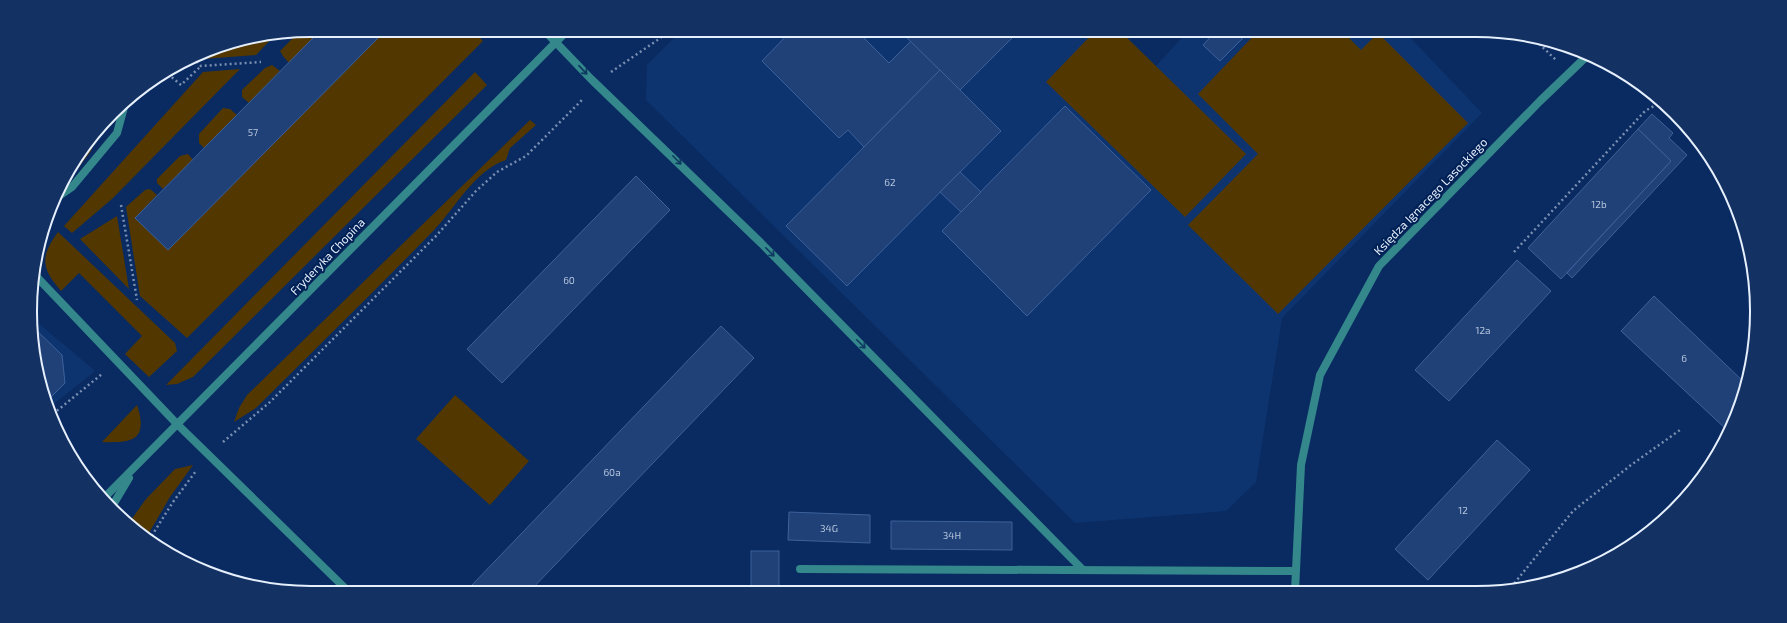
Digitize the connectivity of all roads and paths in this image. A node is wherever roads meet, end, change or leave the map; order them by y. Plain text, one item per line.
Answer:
1 (552, 37) edge
2 (562, 37) edge
3 (661, 37) edge
4 (557, 42) junction
5 (1540, 44) edge
6 (1584, 59) edge
7 (197, 62) edge
8 (261, 62) dead end
9 (201, 66) junction
10 (1570, 73) junction
11 (170, 76) edge
12 (598, 84) junction
13 (1656, 105) edge
14 (123, 112) edge
15 (64, 193) edge
16 (121, 205) dead end
17 (1514, 252) dead end
18 (39, 279) edge
19 (137, 300) dead end
20 (118, 361) junction
21 (56, 412) edge
22 (178, 424) junction
23 (1680, 430) dead end
24 (210, 455) junction
25 (135, 467) junction
26 (107, 495) edge
27 (114, 503) edge
28 (152, 535) edge
29 (800, 569) dead end
30 (1083, 570) junction
31 (1294, 571) junction
32 (1514, 583) edge
33 (343, 586) edge
34 (1294, 586) edge

1 - 4 street
2 - 4 street, Fryderyka Chopina
3 - 12 path
4 -> 12 street
4 - 22 street, Fryderyka Chopina
5 - 10 path
6 - 10 street, Księdza Ignacego Lasockiego
7 - 9 path
8 - 9 path
9 - 11 path
10 - 31 street, Księdza Ignacego Lasockiego
12 - 24 path
12 -> 30 street
13 - 17 path
14 - 15 street
16 - 19 path
18 - 20 street
20 - 21 path
20 - 22 street
22 - 24 street
22 - 25 street, Fryderyka Chopina
23 - 32 path
24 - 28 path
24 - 33 street
25 - 26 street, Fryderyka Chopina
25 - 27 street
29 - 30 street
30 - 31 street
31 - 34 street, Księdza Ignacego Lasockiego

